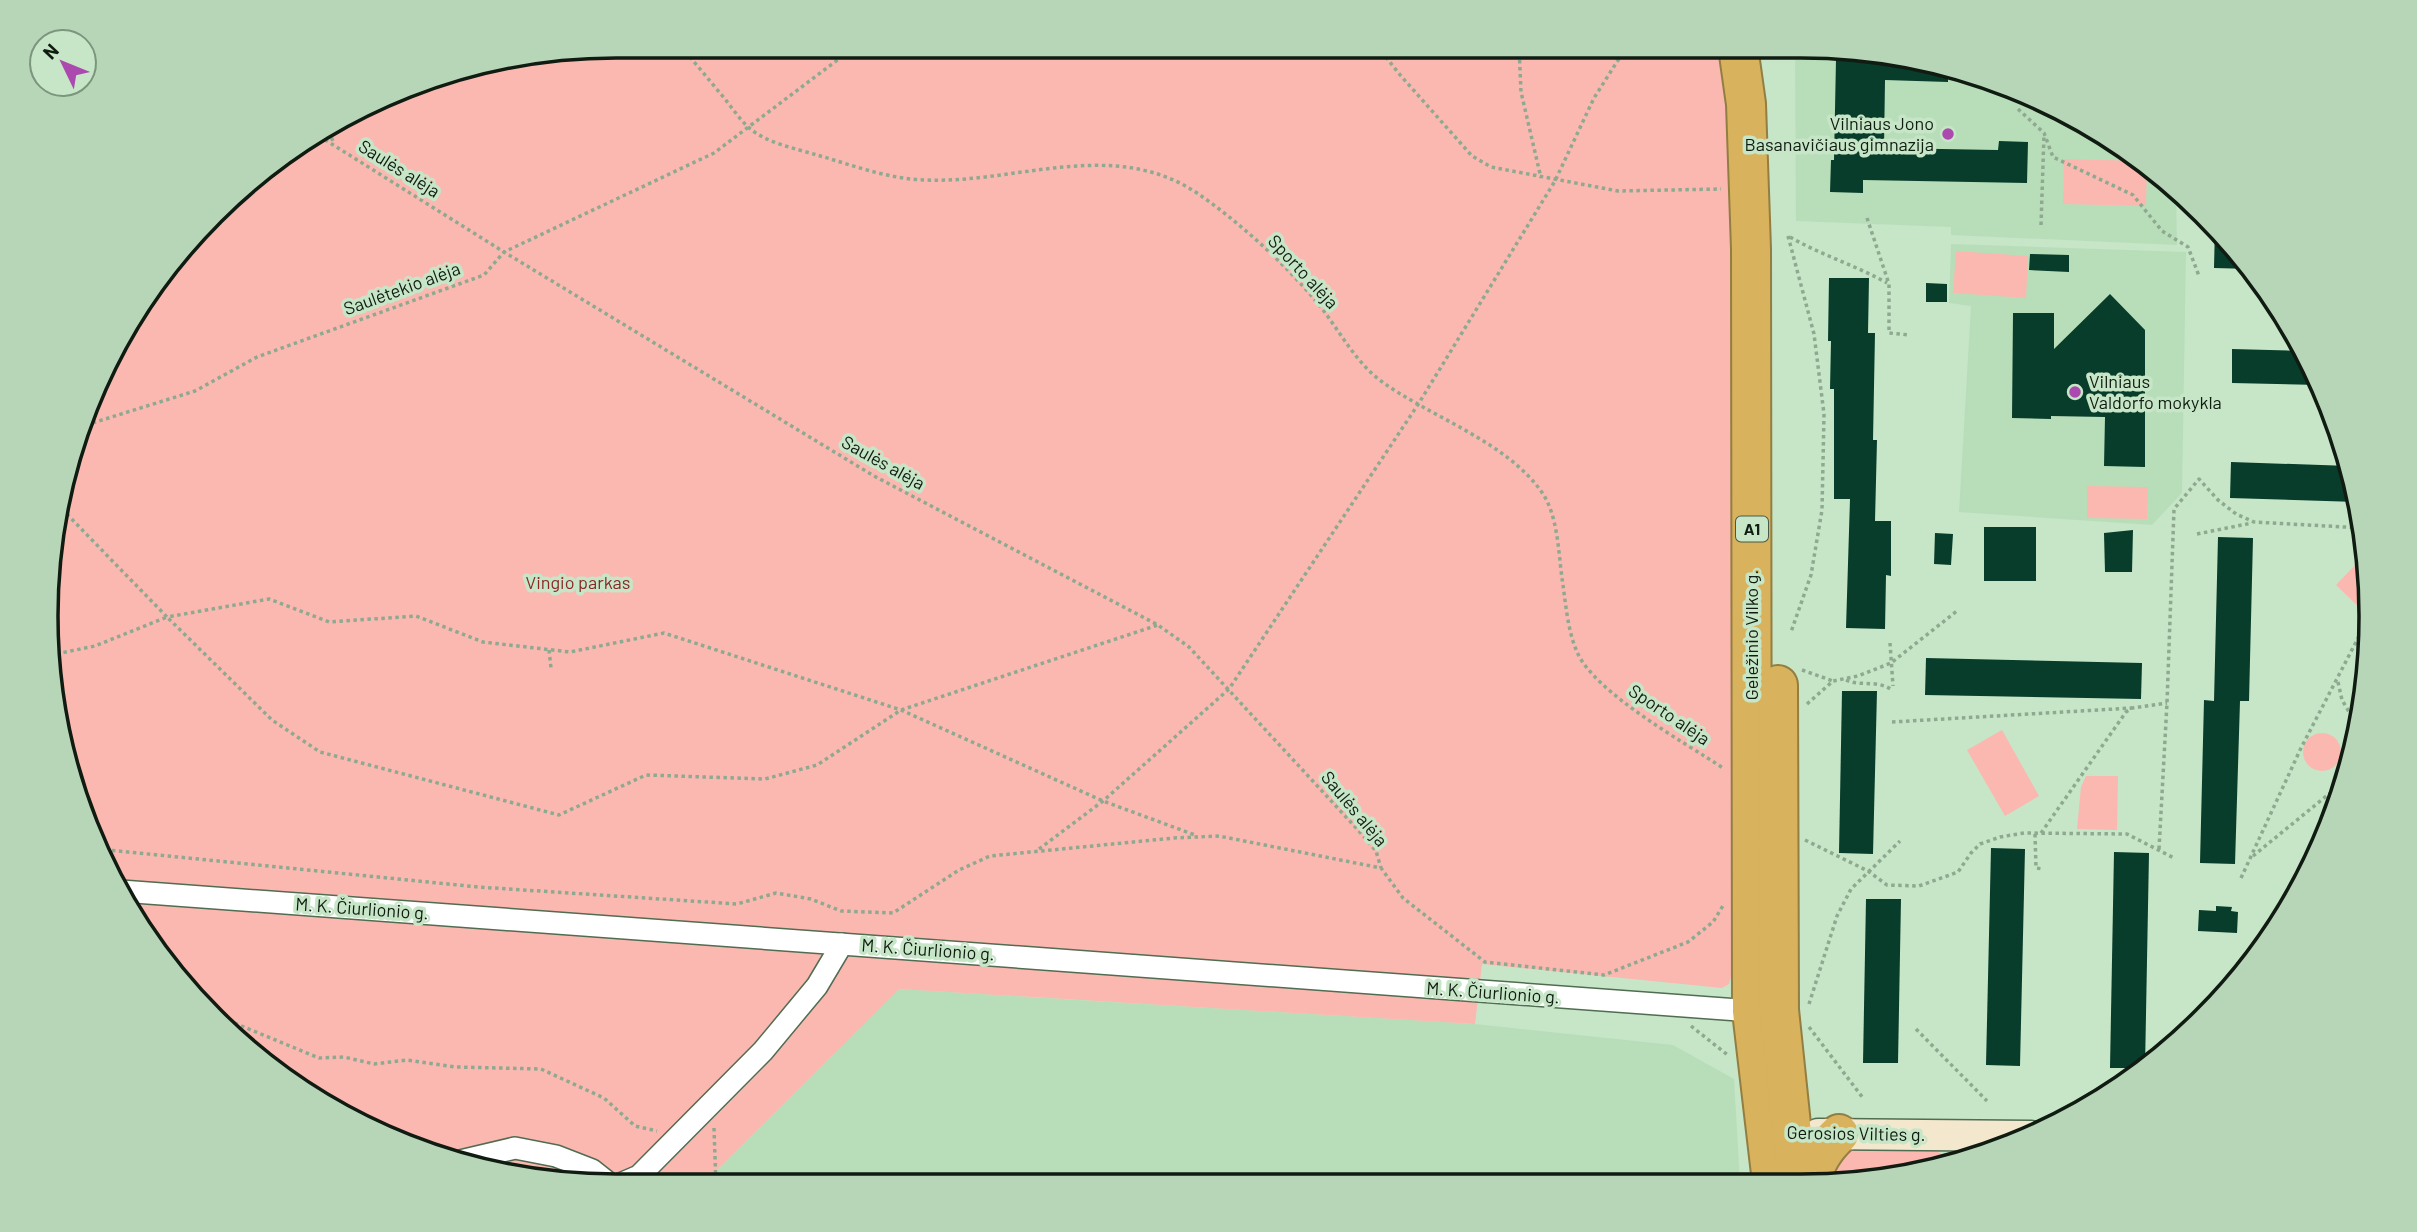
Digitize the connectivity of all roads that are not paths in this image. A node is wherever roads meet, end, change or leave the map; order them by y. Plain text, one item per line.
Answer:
1 (1740, 58) edge
2 (1765, 58) edge
3 (131, 892) edge
4 (842, 944) junction
5 (1744, 1011) junction
6 (1779, 1133) junction
7 (1839, 1134) junction
8 (2005, 1136) edge
9 (478, 1157) edge
10 (596, 1173) edge
11 (641, 1174) edge
12 (1773, 1174) edge
13 (1794, 1174) edge
14 (1813, 1174) edge

1 - 5 highway, Geležinio Vilko g. / A1
2 - 6 highway, Geležinio Vilko g. / A1
3 - 4 street, M. K. Čiurlionio g.
4 - 5 street, M. K. Čiurlionio g.
4 - 11 street
5 - 6 highway, Geležinio Vilko g. / A1
6 - 7 main road, Gerosios Vilties g.
6 - 12 highway, Geležinio Vilko g. / A1
6 - 13 highway, Geležinio Vilko g. / A1
7 - 8 main road, Gerosios Vilties g.
7 - 14 highway
9 - 10 street

